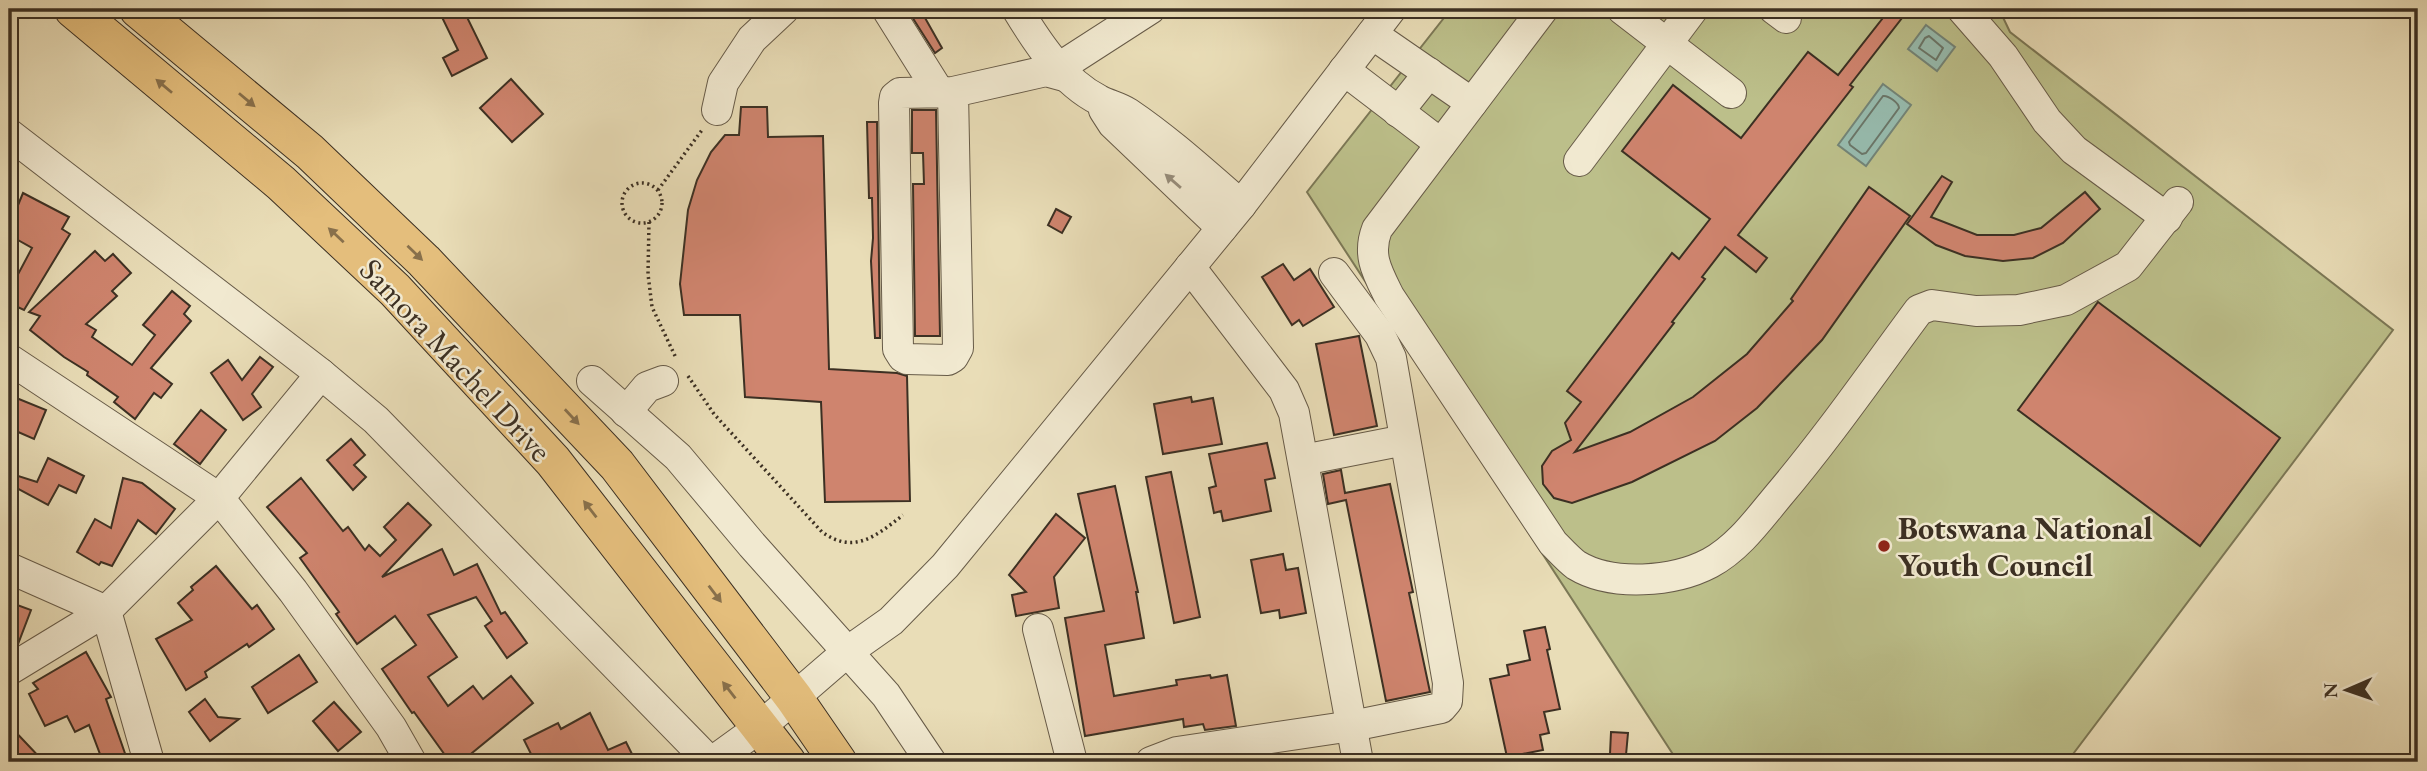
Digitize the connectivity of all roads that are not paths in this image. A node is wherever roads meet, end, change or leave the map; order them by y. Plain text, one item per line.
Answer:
1 (72, 9) edge
2 (138, 9) edge
3 (783, 9) edge
4 (887, 9) edge
5 (1017, 9) edge
6 (1150, 9) edge
7 (1391, 9) edge
8 (1544, 9) edge
9 (1622, 9) edge
10 (1693, 9) edge
11 (1962, 9) edge
12 (1372, 34) junction
13 (1667, 43) junction
14 (1344, 70) junction
15 (1064, 72) junction
16 (1429, 73) junction
17 (946, 92) junction
18 (1731, 93) dead end
19 (1097, 100) junction
20 (1472, 103) junction
21 (717, 110) road end
22 (1398, 112) junction
23 (9, 134) edge
24 (1441, 144) junction
25 (1579, 161) dead end
26 (1241, 205) junction
27 (1222, 228) junction
28 (1190, 267) junction
29 (1334, 273) dead end
30 (9, 359) edge
31 (676, 373) road end
32 (321, 374) junction
33 (592, 381) dead end
34 (626, 412) junction
35 (1405, 440) junction
36 (1303, 460) junction
37 (219, 498) junction
38 (9, 568) edge
39 (106, 611) junction
40 (1038, 629) dead end
41 (847, 652) junction
42 (9, 670) edge
43 (794, 698) junction
44 (1352, 726) junction
45 (759, 728) junction
46 (149, 762) edge
47 (411, 762) edge
48 (711, 762) edge
49 (787, 762) edge
50 (838, 762) edge
51 (931, 762) edge
52 (1072, 762) edge
53 (1151, 762) edge
54 (1358, 762) edge

45 -> 1 main road, Samora Machel Drive
2 -> 43 main road, Samora Machel Drive
3 - 21 street
4 - 17 street
5 - 15 street
6 - 15 street
7 - 12 street
8 - 20 street
9 - 13 street
10 - 13 street
11 - 24 street
12 - 14 street
12 - 16 street
13 - 18 street
13 - 25 street
14 - 22 street
14 - 26 street
15 - 17 street
15 - 19 street
16 - 20 street
16 - 22 street
17 - 17 street
19 - 26 street
27 -> 19 street
20 - 24 street
22 - 24 street
23 - 32 street
26 - 27 street
27 - 28 street
28 - 36 street
28 - 41 street
29 - 35 street
30 - 37 street
31 - 34 street
32 - 37 street
32 - 48 street
33 - 34 street
34 - 41 street
35 - 36 street
35 - 44 street
36 - 44 street
37 - 39 street
37 - 47 street
38 - 39 street
39 - 42 street
39 - 46 street
40 - 52 street
41 - 43 street
41 - 51 street
43 - 45 street
43 - 50 main road, Samora Machel Drive
44 - 53 street
44 - 54 street
45 - 48 street
45 - 49 main road, Samora Machel Drive

